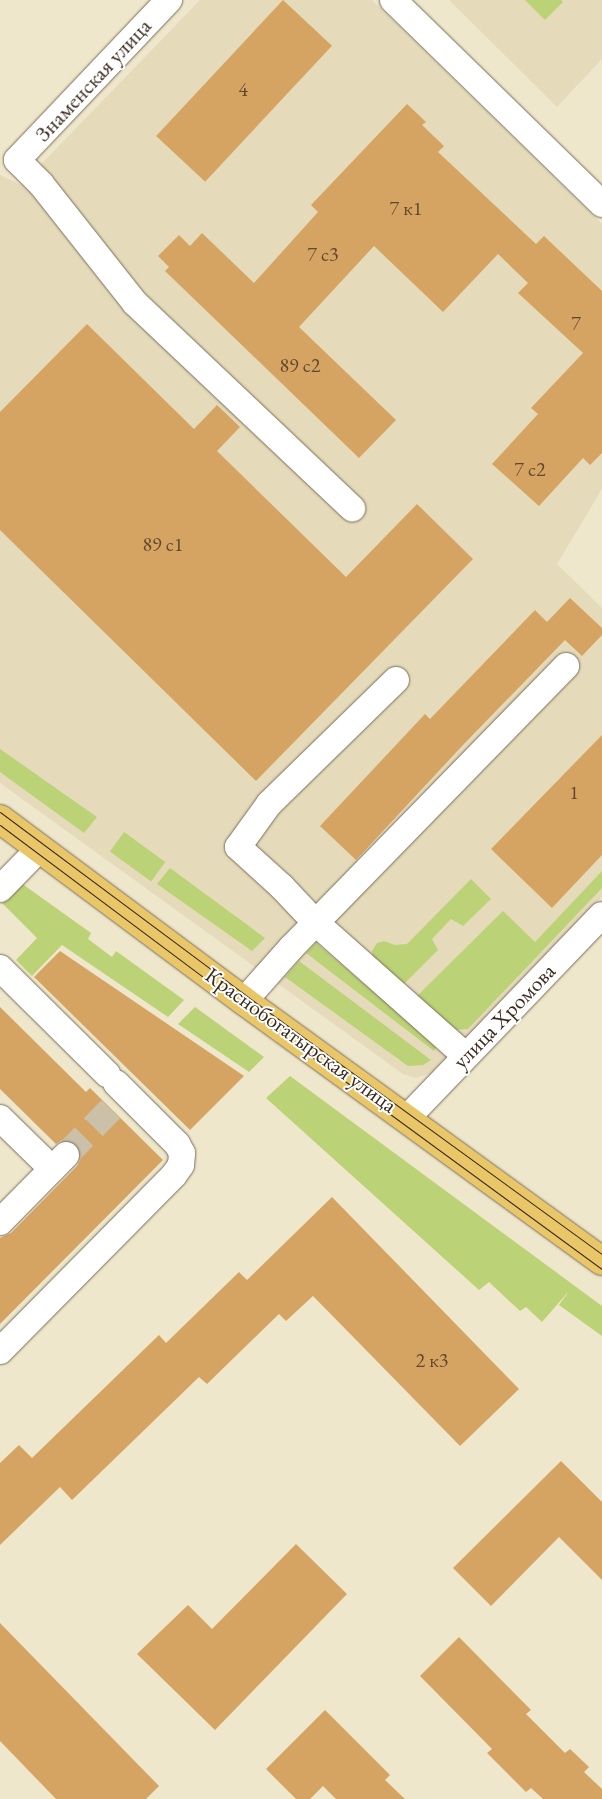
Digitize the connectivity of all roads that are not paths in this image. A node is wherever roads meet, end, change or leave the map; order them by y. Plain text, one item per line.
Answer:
1 (169, 0) edge
2 (393, 0) edge
3 (9, 160) edge
4 (602, 204) edge
5 (352, 508) dead end
6 (566, 666) dead end
7 (396, 680) dead end
8 (0, 819) edge
9 (40, 848) junction
10 (0, 889) edge
11 (601, 919) edge
12 (316, 923) junction
13 (0, 968) edge
14 (244, 1001) junction
15 (466, 1056) junction
16 (0, 1118) edge
17 (407, 1118) junction
18 (0, 1222) edge
19 (602, 1261) edge
20 (0, 1351) edge

1 - 3 street, Знаменская улица
2 - 4 street
3 - 5 street
6 - 12 street
7 - 12 street
8 - 9 main road, Краснобогатырская улица
9 - 10 street
9 - 14 main road, Краснобогатырская улица
11 - 15 street, улица Хромова
12 - 14 street
12 - 15 street
13 - 20 street
14 - 17 main road, Краснобогатырская улица
15 - 17 street, улица Хромова
16 - 18 street
17 - 19 main road, Краснобогатырская улица

